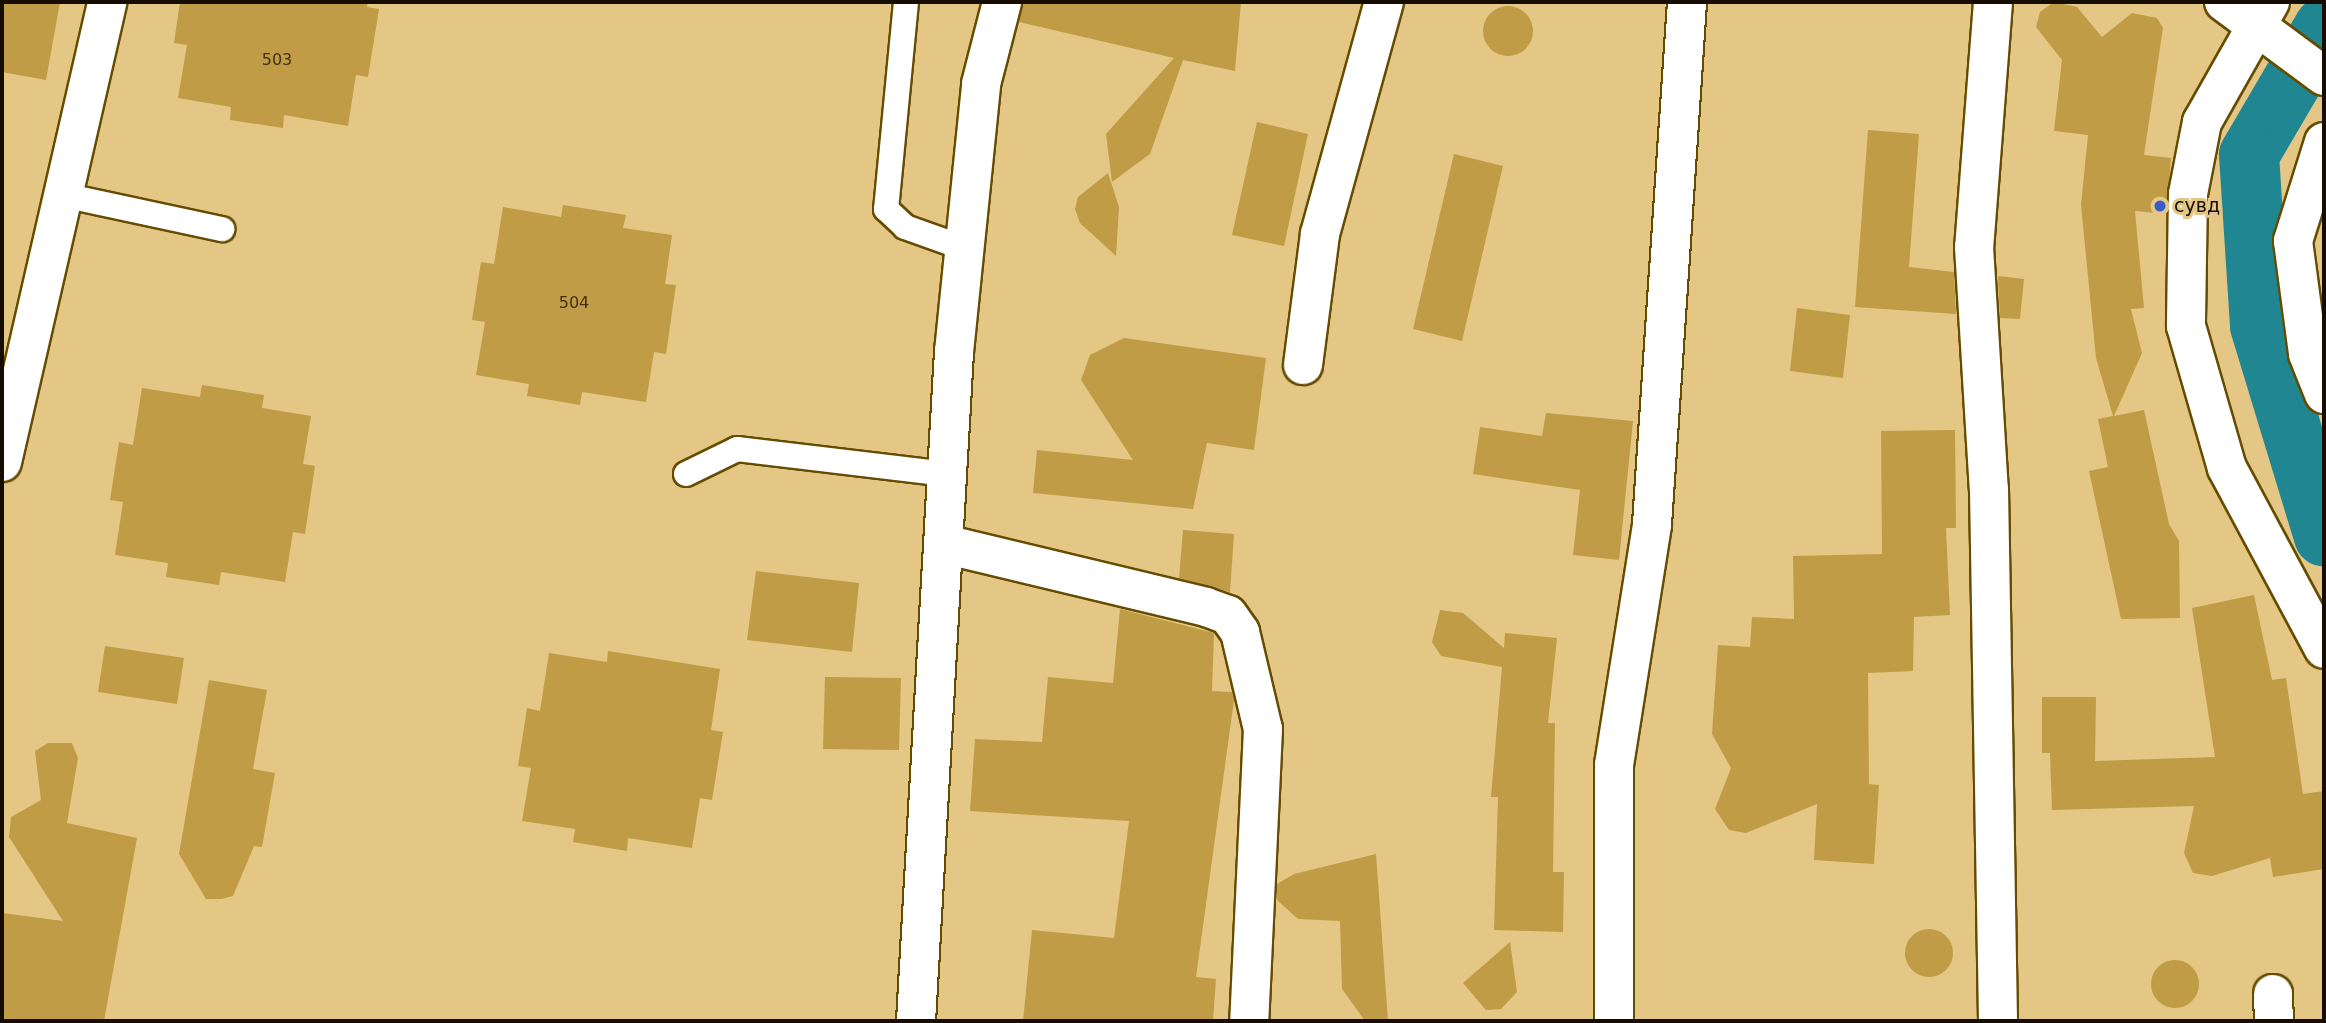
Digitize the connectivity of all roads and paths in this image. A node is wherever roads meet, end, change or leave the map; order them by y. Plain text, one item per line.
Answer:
1 (107, 2) edge
2 (906, 2) edge
3 (1002, 2) edge
4 (1384, 2) edge
5 (1687, 2) edge
6 (1993, 2) edge
7 (2254, 13) edge
8 (2324, 76) edge
9 (2324, 142) edge
10 (63, 195) junction
11 (222, 229) dead end
12 (964, 248) junction
13 (1303, 365) dead end
14 (2324, 394) edge
15 (2, 462) edge
16 (686, 474) dead end
17 (947, 474) junction
18 (944, 544) junction
19 (2324, 649) edge
20 (916, 1021) edge
21 (1249, 1021) edge
22 (1614, 1021) edge
23 (1998, 1021) edge

1 - 10 street
2 - 12 lane
3 - 12 street
4 - 13 street
5 - 22 street
6 - 23 street
7 - 8 street
7 - 19 street
9 - 14 street
10 - 11 lane
10 - 15 street
12 - 17 street
16 - 17 lane
17 - 18 street
18 - 20 street
18 - 21 street

